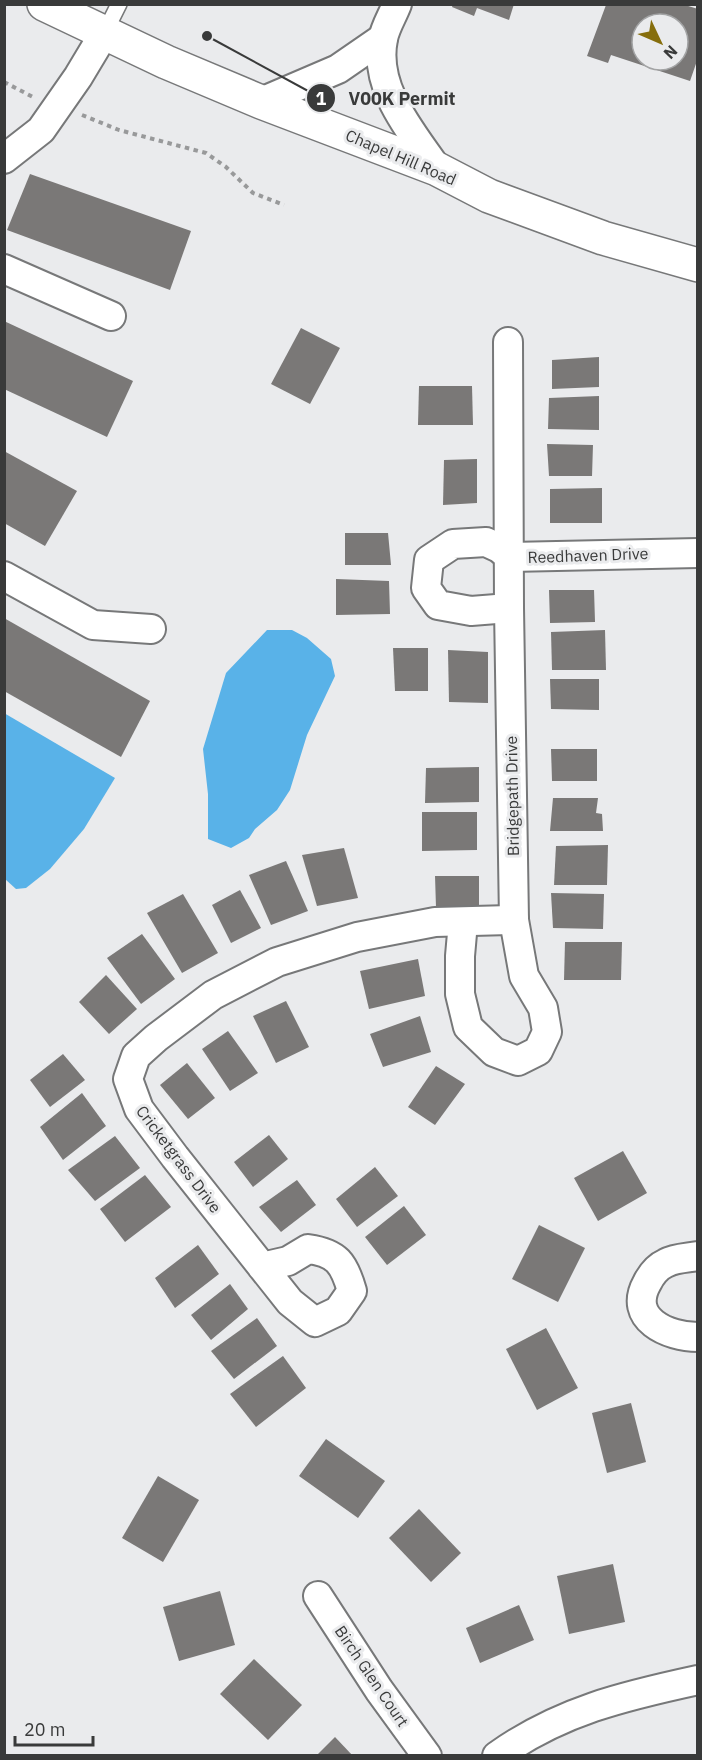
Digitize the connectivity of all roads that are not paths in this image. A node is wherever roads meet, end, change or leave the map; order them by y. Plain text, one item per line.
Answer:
1 (44, 4) edge
2 (398, 4) edge
3 (112, 19) edge
4 (383, 38) junction
5 (261, 102) junction
6 (4, 159) edge
7 (437, 169) junction
8 (698, 266) edge
9 (4, 269) edge
10 (111, 316) dead end
11 (508, 342) dead end
12 (698, 552) edge
13 (510, 557) junction
14 (4, 576) edge
15 (509, 608) junction
16 (151, 629) dead end
17 (514, 920) junction
18 (463, 922) junction
19 (698, 1256) edge
20 (262, 1267) dead end
21 (698, 1337) edge
22 (318, 1596) dead end
23 (698, 1680) edge
24 (427, 1755) edge
25 (497, 1755) edge

1 - 3 main road, Chapel Hill Road
2 - 4 street
3 - 5 main road, Chapel Hill Road
3 - 6 street
4 - 5 street
4 - 7 street
5 - 7 main road, Chapel Hill Road
7 - 8 main road, Chapel Hill Road
9 - 10 street
11 - 13 street, Bridgepath Drive
12 - 13 street, Reedhaven Drive
13 - 15 street, Bridgepath Drive
13 - 15 street, Reedhaven Drive
14 - 16 street
15 - 17 street, Bridgepath Drive
17 - 18 street, Cricketgrass Drive
17 - 18 street, Bridgepath Drive
18 - 20 street, Cricketgrass Drive
19 - 21 street
22 - 24 street, Birch Glen Court
23 - 25 street

